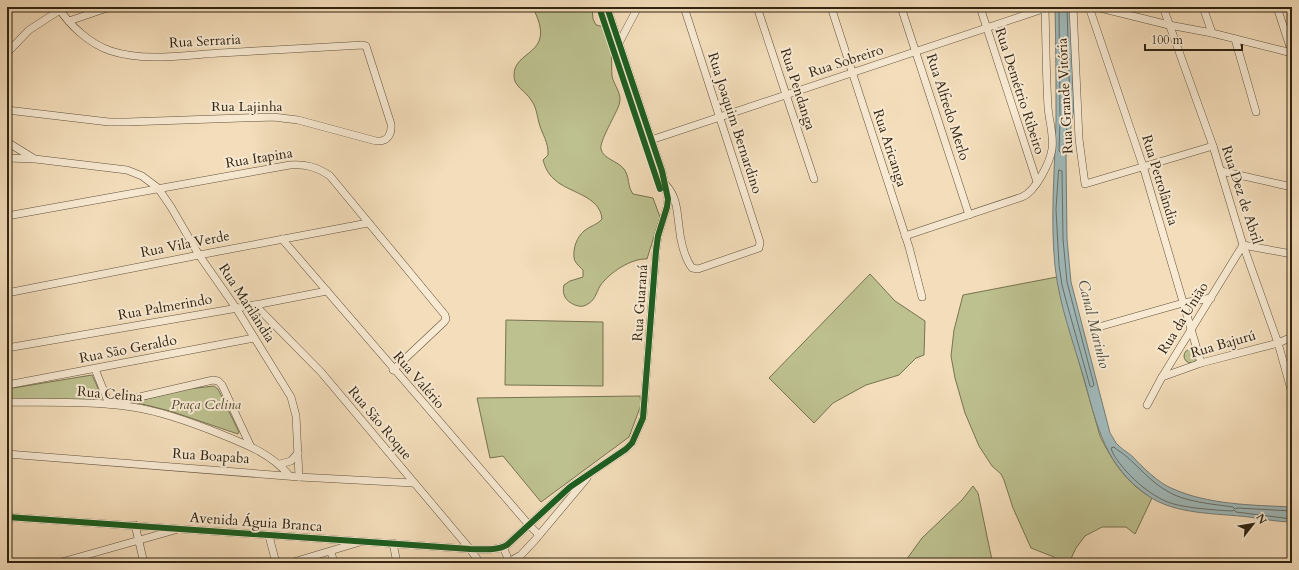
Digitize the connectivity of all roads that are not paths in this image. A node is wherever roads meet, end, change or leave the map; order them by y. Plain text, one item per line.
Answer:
1 (110, 7) edge
2 (607, 7) edge
3 (638, 7) edge
4 (684, 7) edge
5 (757, 7) edge
6 (831, 7) edge
7 (902, 7) edge
8 (980, 7) edge
9 (1074, 7) edge
10 (1089, 7) edge
11 (1096, 7) edge
12 (1163, 7) edge
13 (1204, 7) edge
14 (1277, 7) edge
15 (1047, 8) edge
16 (59, 9) edge
17 (69, 21) junction
18 (1169, 25) junction
19 (986, 28) junction
20 (1212, 33) junction
21 (1235, 39) junction
22 (619, 44) junction
23 (366, 46) joint
24 (916, 52) junction
25 (7, 53) edge
26 (1292, 53) edge
27 (852, 73) junction
28 (786, 95) junction
29 (7, 110) edge
30 (1256, 112) dead end
31 (720, 117) junction
32 (651, 140) junction
33 (7, 142) edge
34 (1212, 146) junction
35 (7, 158) edge
36 (35, 159) junction
37 (1144, 166) junction
38 (1221, 171) junction
39 (814, 179) dead end
40 (1037, 182) junction
41 (665, 184) junction
42 (1292, 187) edge
43 (158, 188) junction
44 (969, 215) junction
45 (7, 216) edge
46 (368, 223) junction
47 (905, 236) junction
48 (282, 239) junction
49 (1243, 245) junction
50 (1292, 254) edge
51 (199, 255) junction
52 (327, 291) junction
53 (7, 293) edge
54 (922, 297) dead end
55 (1211, 298) junction
56 (1183, 303) junction
57 (255, 305) junction
58 (236, 308) junction
59 (1095, 328) dead end
60 (1191, 330) junction
61 (1292, 337) edge
62 (254, 338) junction
63 (1278, 342) junction
64 (7, 348) edge
65 (1201, 363) junction
66 (95, 369) junction
67 (393, 370) junction
68 (1162, 377) junction
69 (7, 385) edge
70 (1292, 393) edge
71 (7, 402) edge
72 (109, 404) junction
73 (1146, 405) dead end
74 (250, 445) junction
75 (298, 452) junction
76 (7, 454) edge
77 (280, 464) junction
78 (600, 466) junction
79 (289, 475) junction
80 (299, 477) junction
81 (414, 484) junction
82 (7, 517) edge
83 (135, 525) junction
84 (529, 526) junction
85 (179, 529) junction
86 (539, 535) junction
87 (269, 536) junction
88 (138, 541) junction
89 (364, 541) junction
90 (393, 543) junction
91 (503, 547) junction
92 (470, 549) junction
93 (331, 552) junction
94 (520, 555) junction
95 (58, 563) edge
96 (144, 563) edge
97 (276, 563) edge
98 (290, 563) edge
99 (334, 563) edge
100 (397, 563) edge
101 (480, 563) edge
102 (507, 563) edge
103 (523, 563) edge

1 - 17 street
2 - 22 street, Rua Guaraná
3 - 22 street
4 - 31 street, Rua Joaquim Bernardino
5 - 28 street, Rua Pendanga
6 - 27 street, Rua Aricanga
7 - 24 street, Rua Alfredo Merlo
8 - 19 street, Rua Demétrio Ribeiro
9 - 37 street, Rua Grande Vitória
10 - 37 street, Rua Petrolândia
11 - 18 street
12 - 18 street, Rua Dez de Abril
13 - 20 street
14 - 26 street
15 - 19 street, Rua Sobreiro
15 - 40 street, Rua Grande Vitória
16 - 17 street, Rua Serraria
16 - 25 street
17 - 23 street, Rua Serraria
18 - 20 street
18 - 34 street, Rua Dez de Abril
19 - 24 street, Rua Sobreiro
19 - 40 street, Rua Demétrio Ribeiro
20 - 21 street
21 - 26 street
21 - 30 street
22 - 32 street, Rua Guaraná
23 - 29 street, Rua Lajinha
24 - 27 street, Rua Sobreiro
24 - 44 street, Rua Alfredo Merlo
27 - 28 street, Rua Sobreiro
27 - 47 street, Rua Aricanga
28 - 31 street, Rua Sobreiro
28 - 39 street, Rua Pendanga
31 - 32 street, Rua Sobreiro
31 - 41 street, Rua Joaquim Bernardino
32 - 41 street, Rua Guaraná
33 - 36 street
34 - 37 street
34 - 38 street, Rua Dez de Abril
35 - 36 street, Rua Marilândia
36 - 43 street, Rua Marilândia
37 - 56 street, Rua Petrolândia
38 - 42 street
38 - 49 street, Rua Dez de Abril
40 - 44 street, Rua Grande Vitória
41 - 78 street, Rua Guaraná
43 - 45 street, Rua Itapina
43 - 46 street, Rua Itapina
43 - 51 street, Rua Marilândia
44 - 47 street, Rua Grande Vitória
46 - 48 street, Rua Vila Verde
46 - 67 street, Rua Itapina
47 - 54 street, Rua Aricanga
48 - 51 street, Rua Vila Verde
48 - 52 street, Rua Valério
49 - 50 street
49 - 55 street, Rua da União
49 - 63 street, Rua Dez de Abril
51 - 53 street, Rua Vila Verde
51 - 58 street, Rua Marilândia
52 - 57 street, Rua Palmerindo
52 - 67 street, Rua Valério
55 - 56 street
55 - 60 street, Rua da União
56 - 59 street
56 - 60 street, Rua Petrolândia
57 - 58 street, Rua Palmerindo
57 - 81 street, Rua São Roque
58 - 62 street, Rua Marilândia
58 - 64 street, Rua Palmerindo
60 - 65 street, Rua Petrolândia
60 - 68 street, Rua da União
61 - 63 street, Rua Bajurú
62 - 66 street, Rua São Geraldo
62 - 75 street, Rua Marilândia
63 - 65 street, Rua Bajurú
63 - 70 street, Rua Dez de Abril
65 - 68 street, Rua Bajurú
66 - 69 street, Rua São Geraldo
66 - 72 street
67 - 84 street, Rua Valério
68 - 73 street, Rua da União
71 - 72 street, Rua Celina
72 - 74 street, Rua Celina
72 - 74 street
74 - 77 street, Rua Celina
75 - 77 street
75 - 80 street, Rua Marilândia
76 - 79 street, Rua Boapaba
77 - 79 street, Rua Celina
78 - 84 street, Rua Guaraná
78 - 86 street, Rua Guaraná
79 - 80 street, Rua Boapaba
80 - 81 street, Rua Boapaba
81 - 92 street, Rua São Roque
82 - 83 street, Avenida Águia Branca
83 - 85 street, Avenida Águia Branca
83 - 88 street
84 - 86 street, Rua Valério
84 - 91 street, Rua Guaraná
85 - 87 street, Avenida Águia Branca
85 - 88 street
86 - 94 street, Rua Guaraná
87 - 89 street, Avenida Águia Branca
87 - 97 street
88 - 95 street
88 - 96 street
89 - 90 street, Avenida Águia Branca
89 - 93 street
90 - 92 street, Avenida Águia Branca
90 - 100 street
91 - 92 street, Avenida Águia Branca
91 - 102 street
92 - 101 street, Rua São Roque
93 - 98 street
93 - 99 street
94 - 102 street, Rua Guaraná
94 - 103 street

